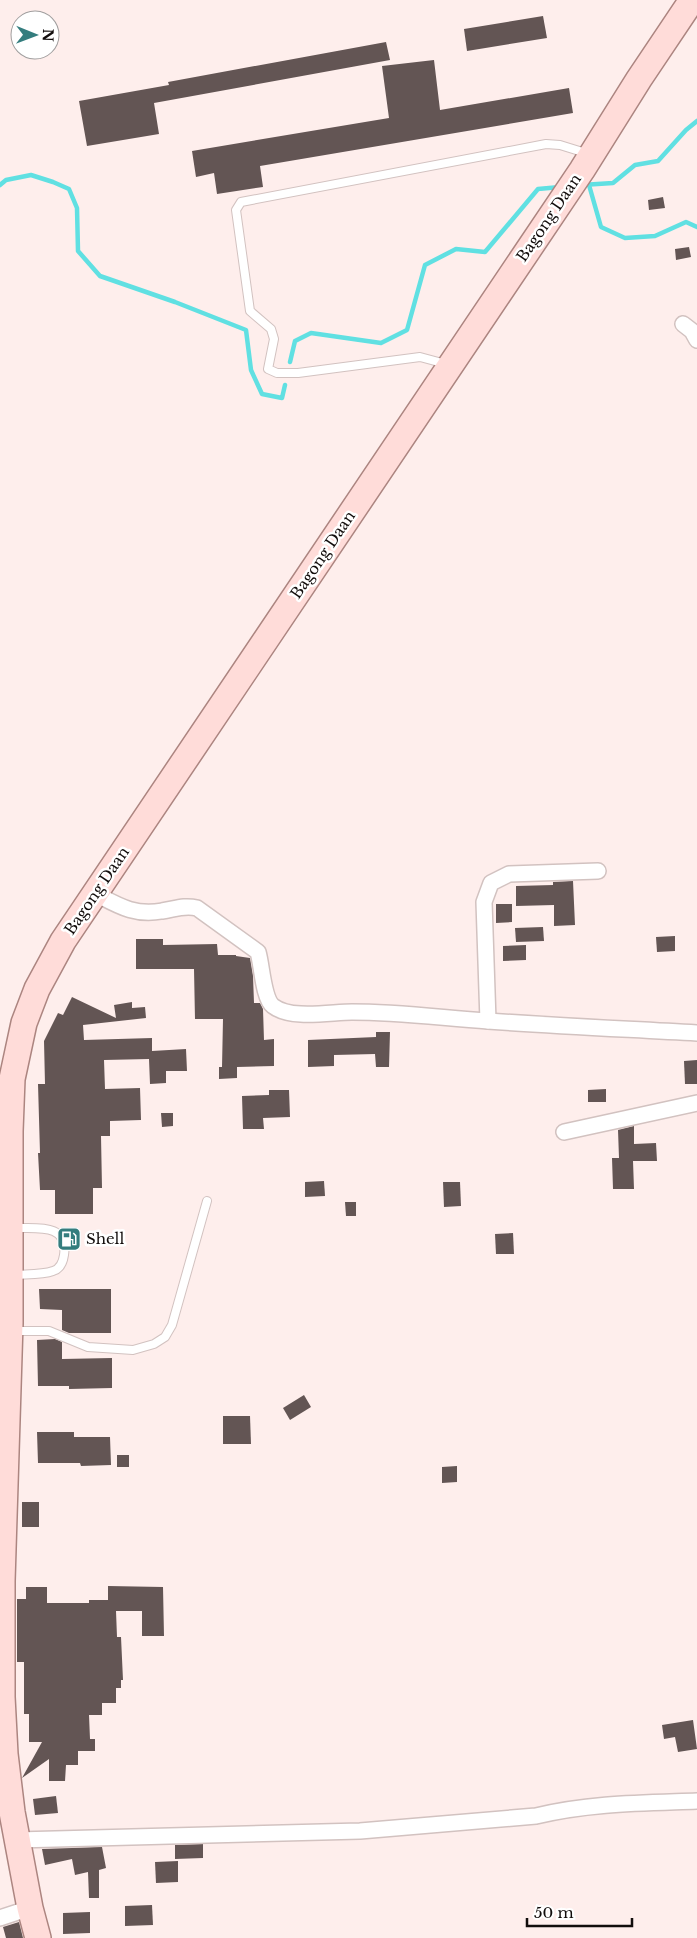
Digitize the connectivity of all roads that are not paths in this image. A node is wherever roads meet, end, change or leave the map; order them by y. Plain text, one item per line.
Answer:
1 (692, 0) edge
2 (587, 162) junction
3 (682, 324) dead end
4 (697, 340) edge
5 (450, 365) junction
6 (598, 871) dead end
7 (96, 894) junction
8 (488, 1021) junction
9 (697, 1033) edge
10 (697, 1102) edge
11 (564, 1132) dead end
12 (207, 1201) dead end
13 (10, 1228) junction
14 (10, 1275) junction
15 (6, 1326) edge
16 (1, 1581) edge
17 (1, 1697) edge
18 (697, 1801) edge
19 (17, 1840) junction
20 (30, 1908) junction
21 (0, 1918) edge
22 (38, 1938) edge

1 - 2 main road, Bagong Daan
2 - 5 main road, Bagong Daan
2 - 5 lane
3 - 4 street
5 - 7 main road, Bagong Daan
6 - 8 street
7 - 8 street
7 - 13 main road, Bagong Daan
8 - 9 street
10 - 11 street
12 - 15 lane
13 - 14 main road, Bagong Daan
13 - 14 lane
14 - 15 main road, Bagong Daan
15 - 16 main road, Bagong Daan
16 - 17 main road, Bagong Daan
17 - 19 main road, Bagong Daan
18 - 19 street
19 - 20 main road, Bagong Daan
20 - 21 street
20 - 22 main road, Bagong Daan

